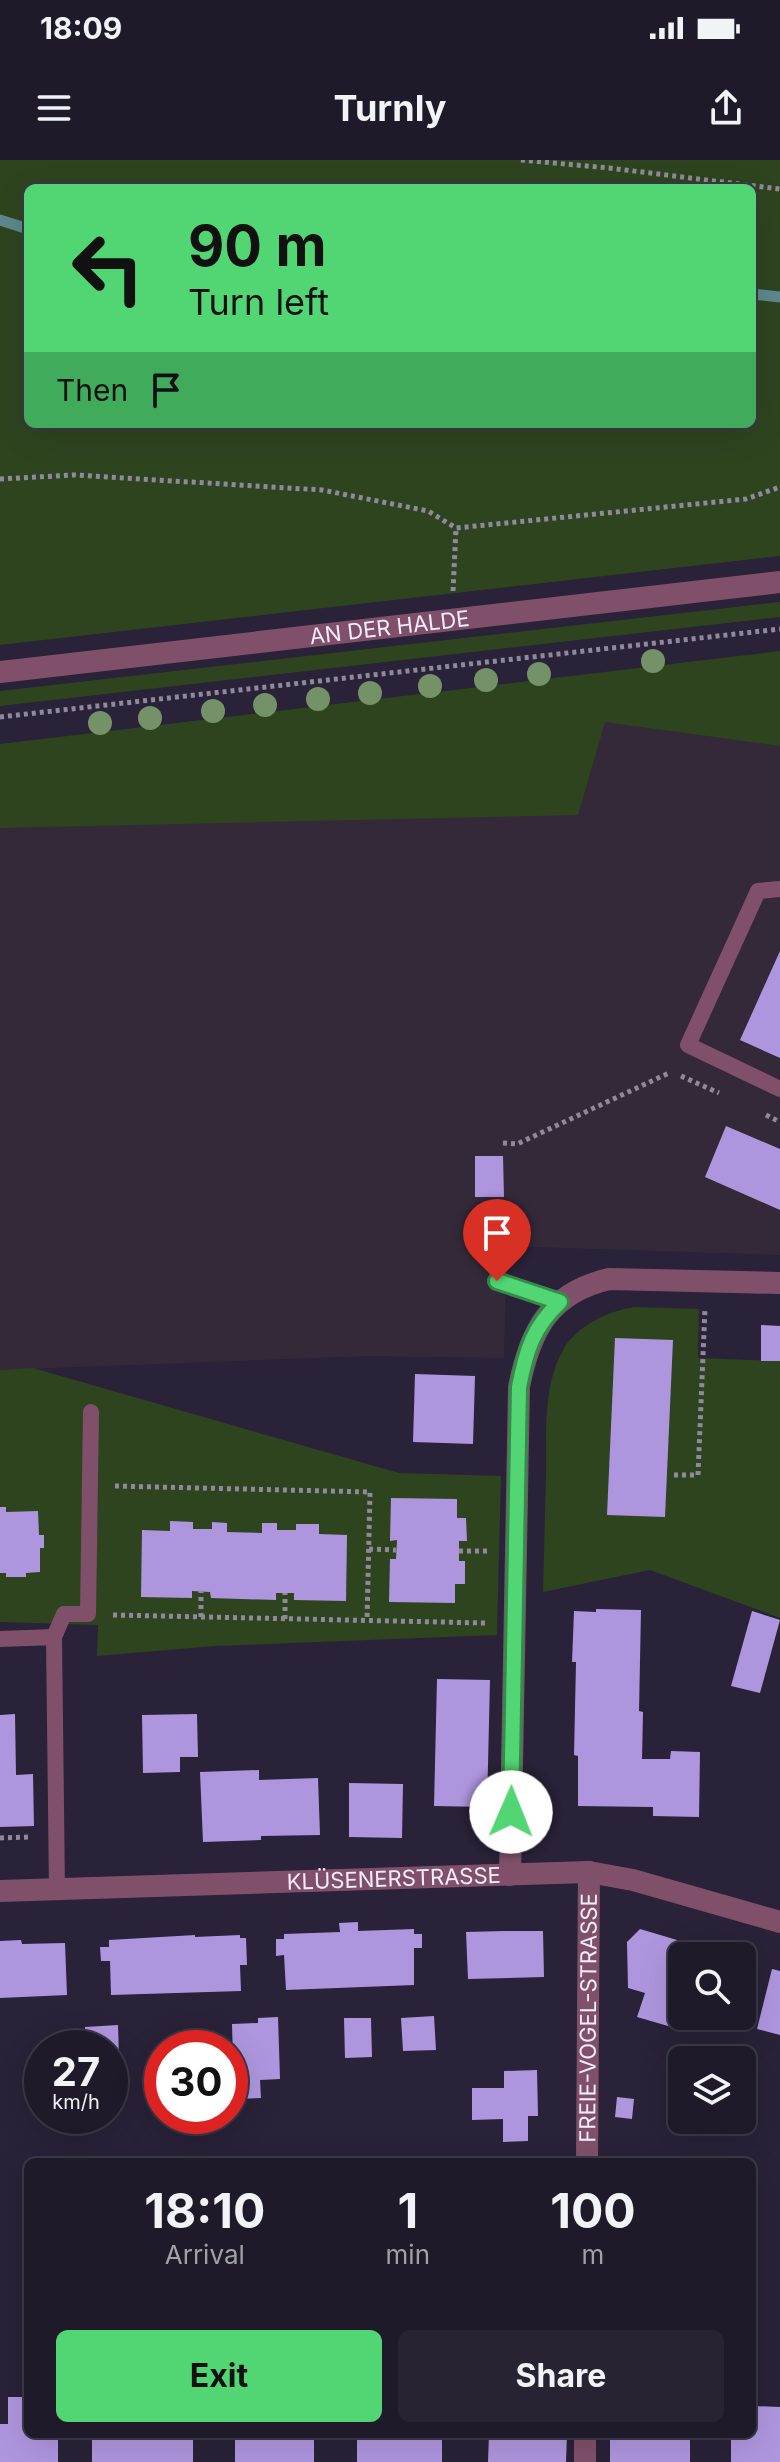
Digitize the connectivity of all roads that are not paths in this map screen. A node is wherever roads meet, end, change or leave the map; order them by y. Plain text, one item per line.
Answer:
1 (780, 582) edge
2 (0, 672) edge
3 (780, 889) edge
4 (780, 1089) edge
5 (497, 1281) dead end
6 (780, 1283) edge
7 (560, 1302) junction
8 (91, 1412) dead end
9 (54, 1637) junction
10 (0, 1639) edge
11 (589, 1872) junction
12 (510, 1875) junction
13 (57, 1890) junction
14 (0, 1891) edge
15 (780, 1922) edge
16 (587, 2158) edge
17 (585, 2438) edge
18 (585, 2462) edge

1 - 2 street, AN DER HALDE
3 - 4 lane
5 - 7 lane
6 - 7 street
7 - 12 street
8 - 9 lane
9 - 10 lane
9 - 13 lane
11 - 12 street, KLÜSENERSTRASSE
11 - 15 street, KLÜSENERSTRASSE
11 - 16 street, FREIE-VOGEL-STRASSE
12 - 13 street, KLÜSENERSTRASSE
13 - 14 street, KLÜSENERSTRASSE
17 - 18 street

